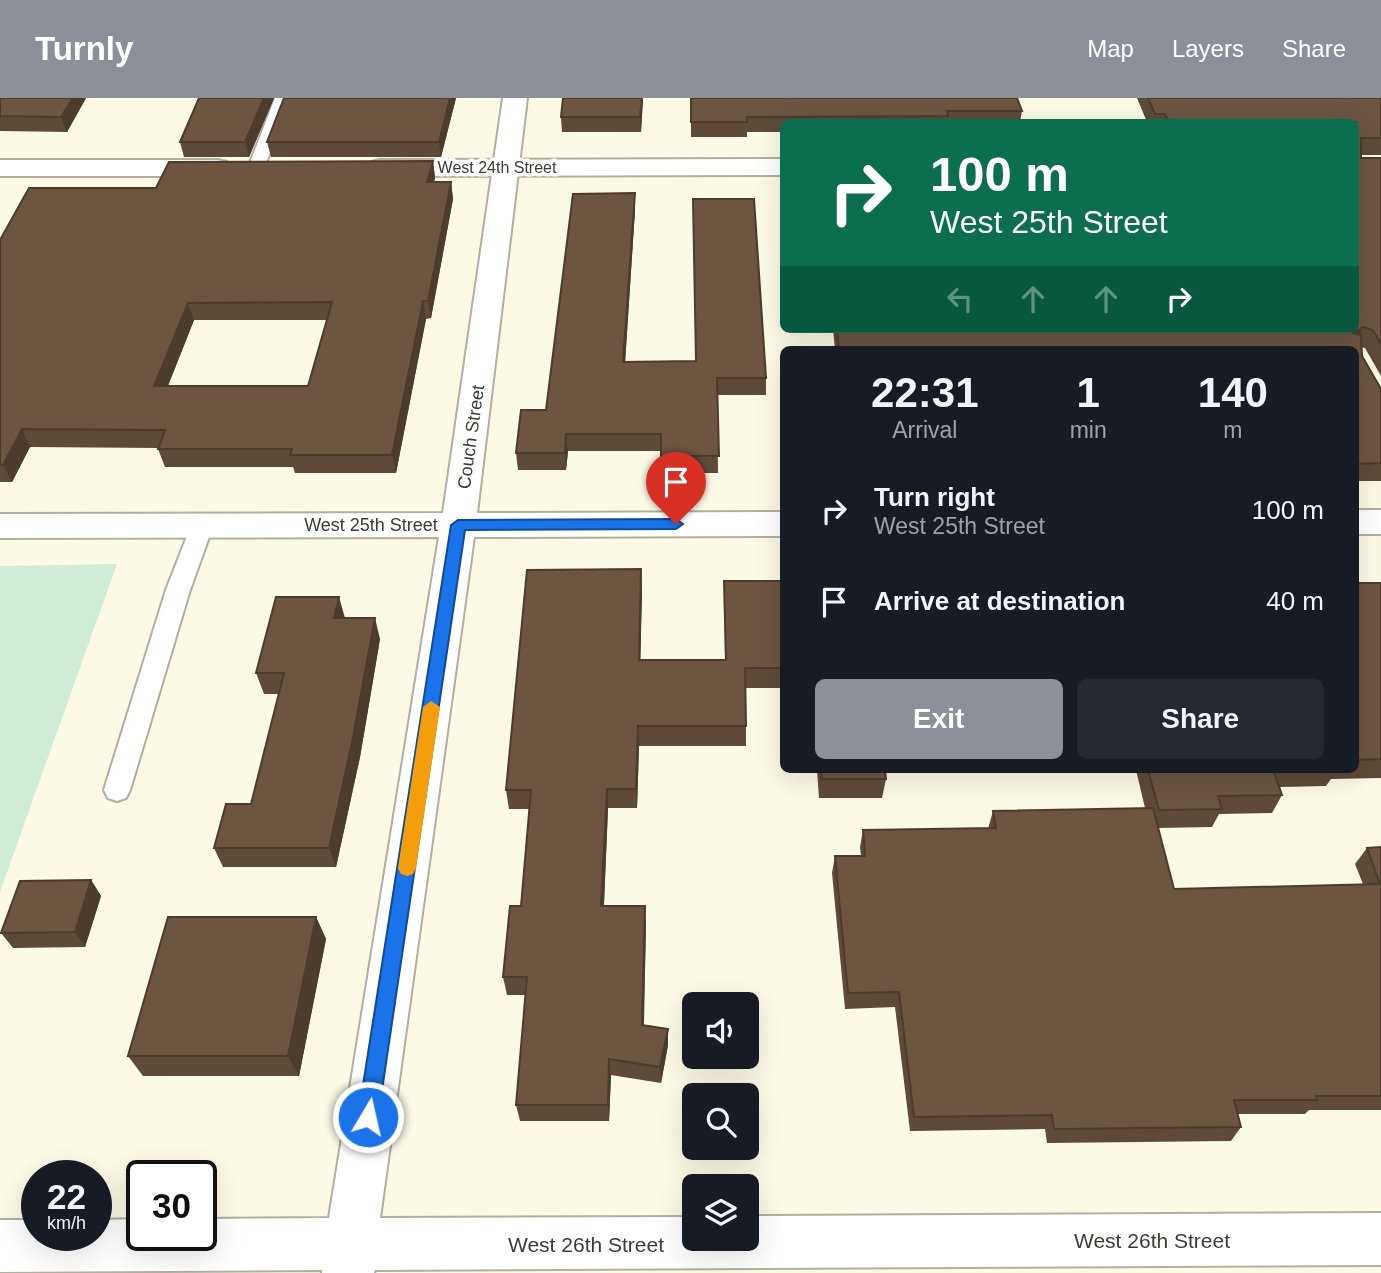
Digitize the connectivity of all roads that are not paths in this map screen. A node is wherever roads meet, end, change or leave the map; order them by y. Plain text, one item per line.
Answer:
1 (282, 98) edge
2 (515, 98) edge
3 (506, 167) junction
4 (780, 167) edge
5 (0, 168) edge
6 (256, 168) junction
7 (284, 168) edge
8 (354, 168) edge
9 (1359, 522) edge
10 (1381, 522) edge
11 (780, 524) edge
12 (458, 525) junction
13 (0, 526) edge
14 (202, 526) junction
15 (117, 790) dead end
16 (1381, 1239) edge
17 (0, 1246) edge
18 (630, 1258) edge
19 (349, 1259) edge

1 - 6 lane
2 - 3 street, Couch Street
3 - 4 street, West 24th Street
3 - 8 street, West 24th Street
3 - 12 street, Couch Street
5 - 6 street
6 - 7 street
9 - 10 street
11 - 12 street, West 25th Street
12 - 14 street, West 25th Street
12 - 19 street, Couch Street
13 - 14 street, West 25th Street
14 - 15 lane
16 - 18 street, West 26th Street
17 - 19 street, West 26th Street
18 - 19 street, West 26th Street

